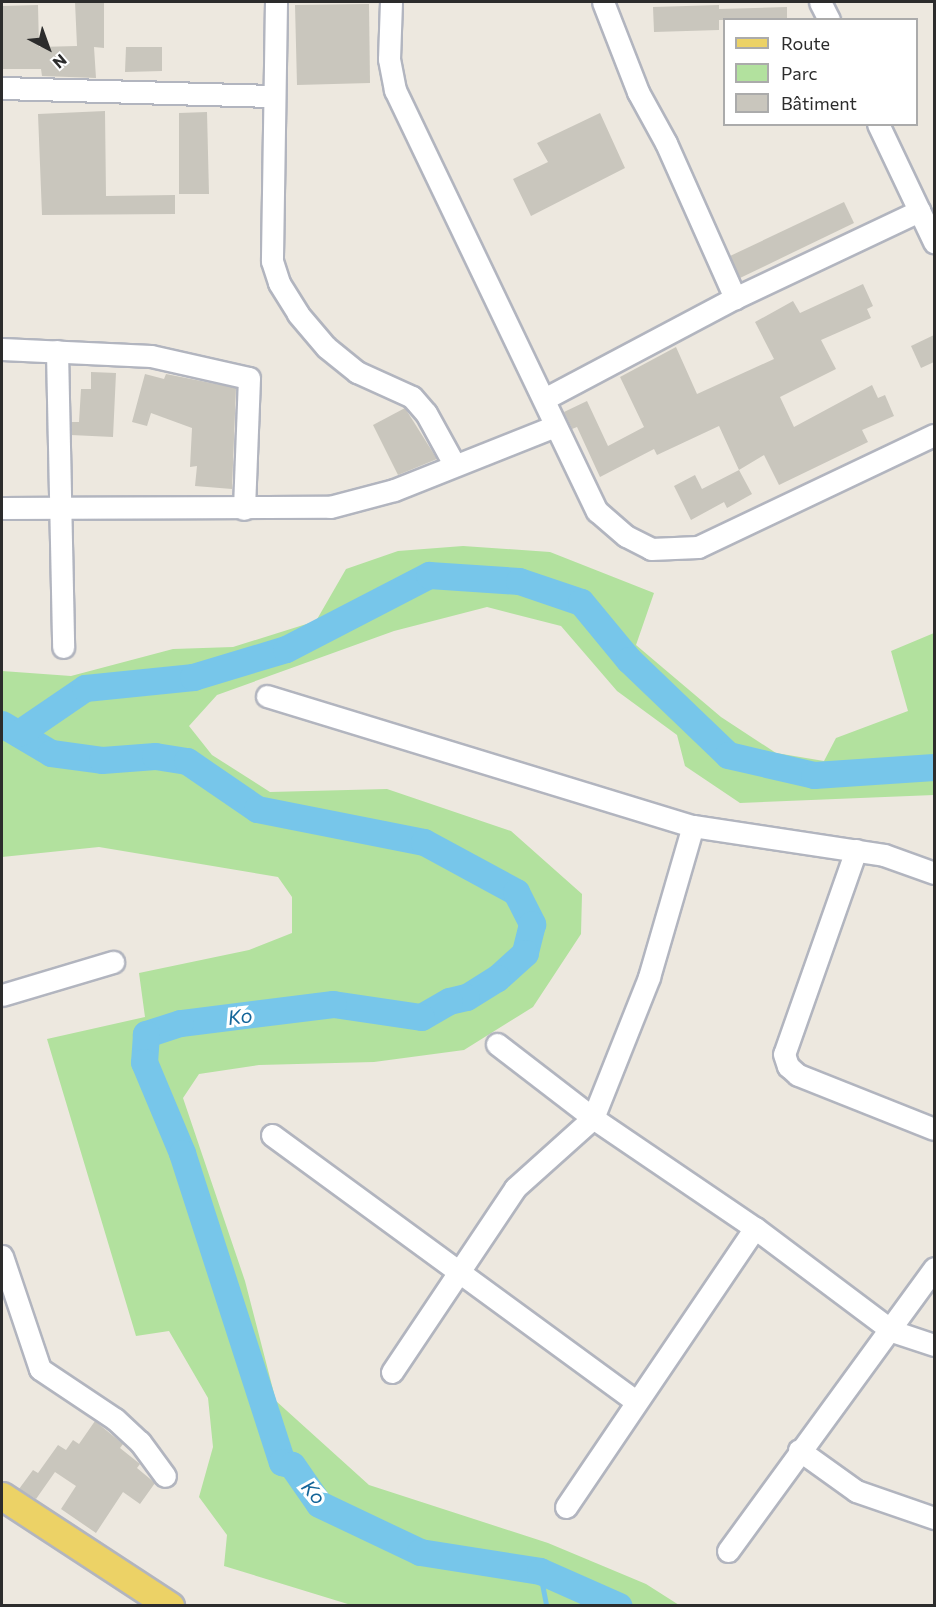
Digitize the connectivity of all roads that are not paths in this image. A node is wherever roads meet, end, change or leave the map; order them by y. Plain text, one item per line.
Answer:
1 (276, 2) edge
2 (391, 2) edge
3 (603, 2) edge
4 (820, 2) edge
5 (828, 18) edge
6 (2, 88) edge
7 (272, 96) junction
8 (879, 126) edge
9 (919, 211) junction
10 (934, 242) edge
11 (735, 298) junction
12 (2, 349) edge
13 (57, 351) junction
14 (544, 399) junction
15 (555, 426) junction
16 (934, 435) edge
17 (454, 464) junction
18 (61, 506) junction
19 (2, 508) edge
20 (244, 509) junction
21 (63, 647) dead end
22 (267, 696) dead end
23 (693, 826) junction
24 (856, 850) junction
25 (934, 873) edge
26 (113, 962) dead end
27 (2, 994) edge
28 (497, 1044) dead end
29 (593, 1118) junction
30 (934, 1129) edge
31 (272, 1135) dead end
32 (755, 1228) junction
33 (2, 1257) edge
34 (934, 1268) edge
35 (457, 1272) junction
36 (892, 1331) junction
37 (934, 1345) edge
38 (392, 1372) dead end
39 (635, 1401) junction
40 (799, 1450) junction
41 (165, 1476) dead end
42 (2, 1496) edge
43 (566, 1507) dead end
44 (934, 1518) edge
45 (728, 1551) dead end
46 (170, 1605) edge

1 - 7 street
2 - 14 street
3 - 11 street
4 - 5 street
6 - 7 street
7 - 17 street
8 - 9 street
9 - 10 street
9 - 11 street
11 - 14 street
12 - 13 street
13 - 18 street
13 - 20 street
14 - 15 street
15 - 16 street
15 - 17 street
17 - 20 street
18 - 19 street
18 - 20 street
18 - 21 street
22 - 23 street
23 - 24 street
23 - 29 street
24 - 25 street
24 - 30 street
26 - 27 street
28 - 29 street
29 - 32 street
29 - 35 street
31 - 35 street
32 - 36 street
32 - 39 street
33 - 41 street
34 - 36 street
35 - 38 street
35 - 39 street
36 - 37 street
36 - 40 street
39 - 43 street
40 - 44 street
40 - 45 street
42 - 46 main road

